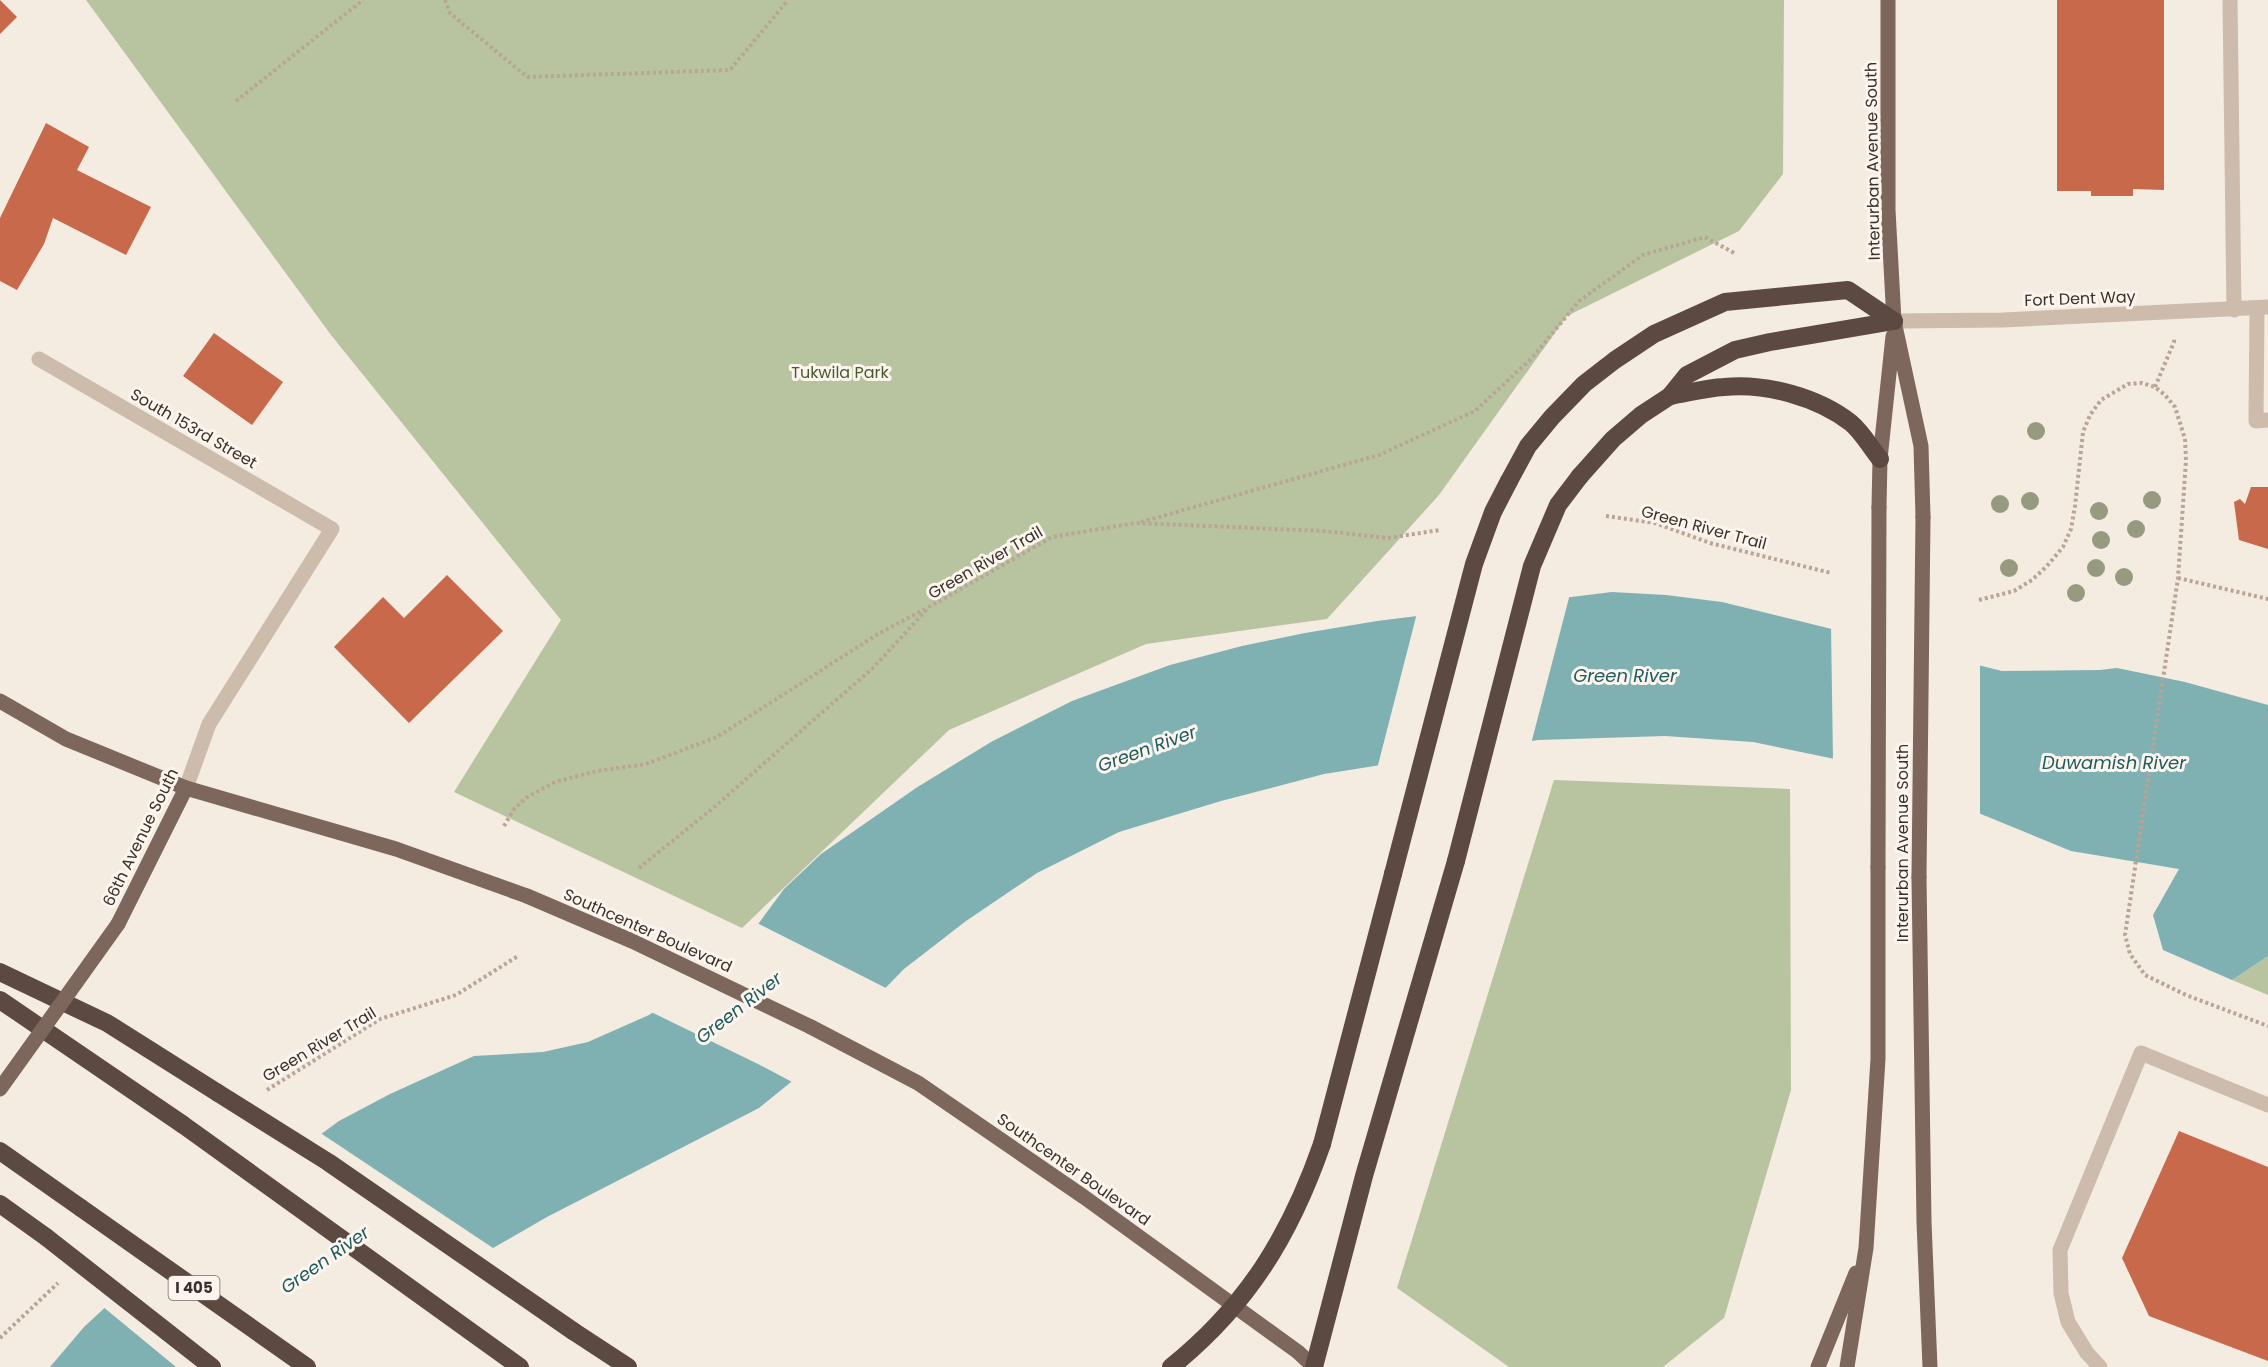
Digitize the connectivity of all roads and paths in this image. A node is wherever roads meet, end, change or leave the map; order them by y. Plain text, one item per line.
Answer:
1 (363, 0) edge
2 (445, 0) edge
3 (788, 0) edge
4 (1888, 0) edge
5 (2230, 0) edge
6 (236, 101) dead end
7 (1736, 254) dead end
8 (2262, 308) edge
9 (2234, 309) junction
10 (1894, 321) junction
11 (2174, 342) dead end
12 (39, 359) dead end
13 (2155, 387) junction
14 (1670, 396) junction
15 (2268, 420) edge
16 (1880, 459) junction
17 (1606, 516) dead end
18 (1136, 523) junction
19 (332, 529) joint
20 (1440, 530) dead end
21 (1831, 573) dead end
22 (2178, 578) junction
23 (2268, 599) edge
24 (1979, 600) dead end
25 (929, 607) junction
26 (0, 701) edge
27 (186, 788) junction
28 (504, 826) dead end
29 (639, 867) dead end
30 (518, 956) dead end
31 (0, 972) edge
32 (0, 1000) edge
33 (2268, 1026) edge
34 (0, 1089) edge
35 (261, 1093) dead end
36 (2268, 1105) edge
37 (0, 1151) edge
38 (0, 1204) edge
39 (1866, 1248) junction
40 (65, 1276) dead end
41 (0, 1338) edge
42 (212, 1367) edge
43 (307, 1367) edge
44 (520, 1367) edge
45 (628, 1367) edge
46 (1171, 1367) edge
47 (1314, 1367) edge
48 (1818, 1367) edge
49 (1847, 1367) edge
50 (1930, 1367) edge
51 (2100, 1367) edge

1 - 6 path
2 - 3 path
4 - 10 main road, Interurban Avenue South
5 - 9 street
7 - 18 path
8 - 9 street, Fort Dent Way
8 - 15 street
9 - 10 street, Fort Dent Way
10 - 14 highway
10 - 16 main road, Interurban Avenue South
10 - 46 highway, bridge
10 - 50 main road, Interurban Avenue South, bridge
11 - 13 path
12 - 19 street, South 153rd Street
13 - 22 path
13 - 24 path
14 - 16 highway
14 - 47 highway, bridge
16 - 39 main road, Interurban Avenue South, bridge
17 - 21 path, Green River Trail
18 - 20 path, Green River Trail
18 - 25 path, Green River Trail
19 - 27 street, 66th Avenue South
22 - 23 path
22 - 33 path
25 - 28 path
25 - 29 path, Green River Trail
26 - 27 main road, Southcenter Boulevard
27 - 34 main road, 66th Avenue South, bridge
27 - 47 main road, Southcenter Boulevard, bridge
30 - 35 path, Green River Trail
31 - 45 highway, bridge
32 - 44 highway, bridge
36 - 51 street
37 - 43 highway, I 405, bridge
38 - 42 highway, bridge
39 - 48 main road
39 - 49 main road, Interurban Avenue South
40 - 41 path

